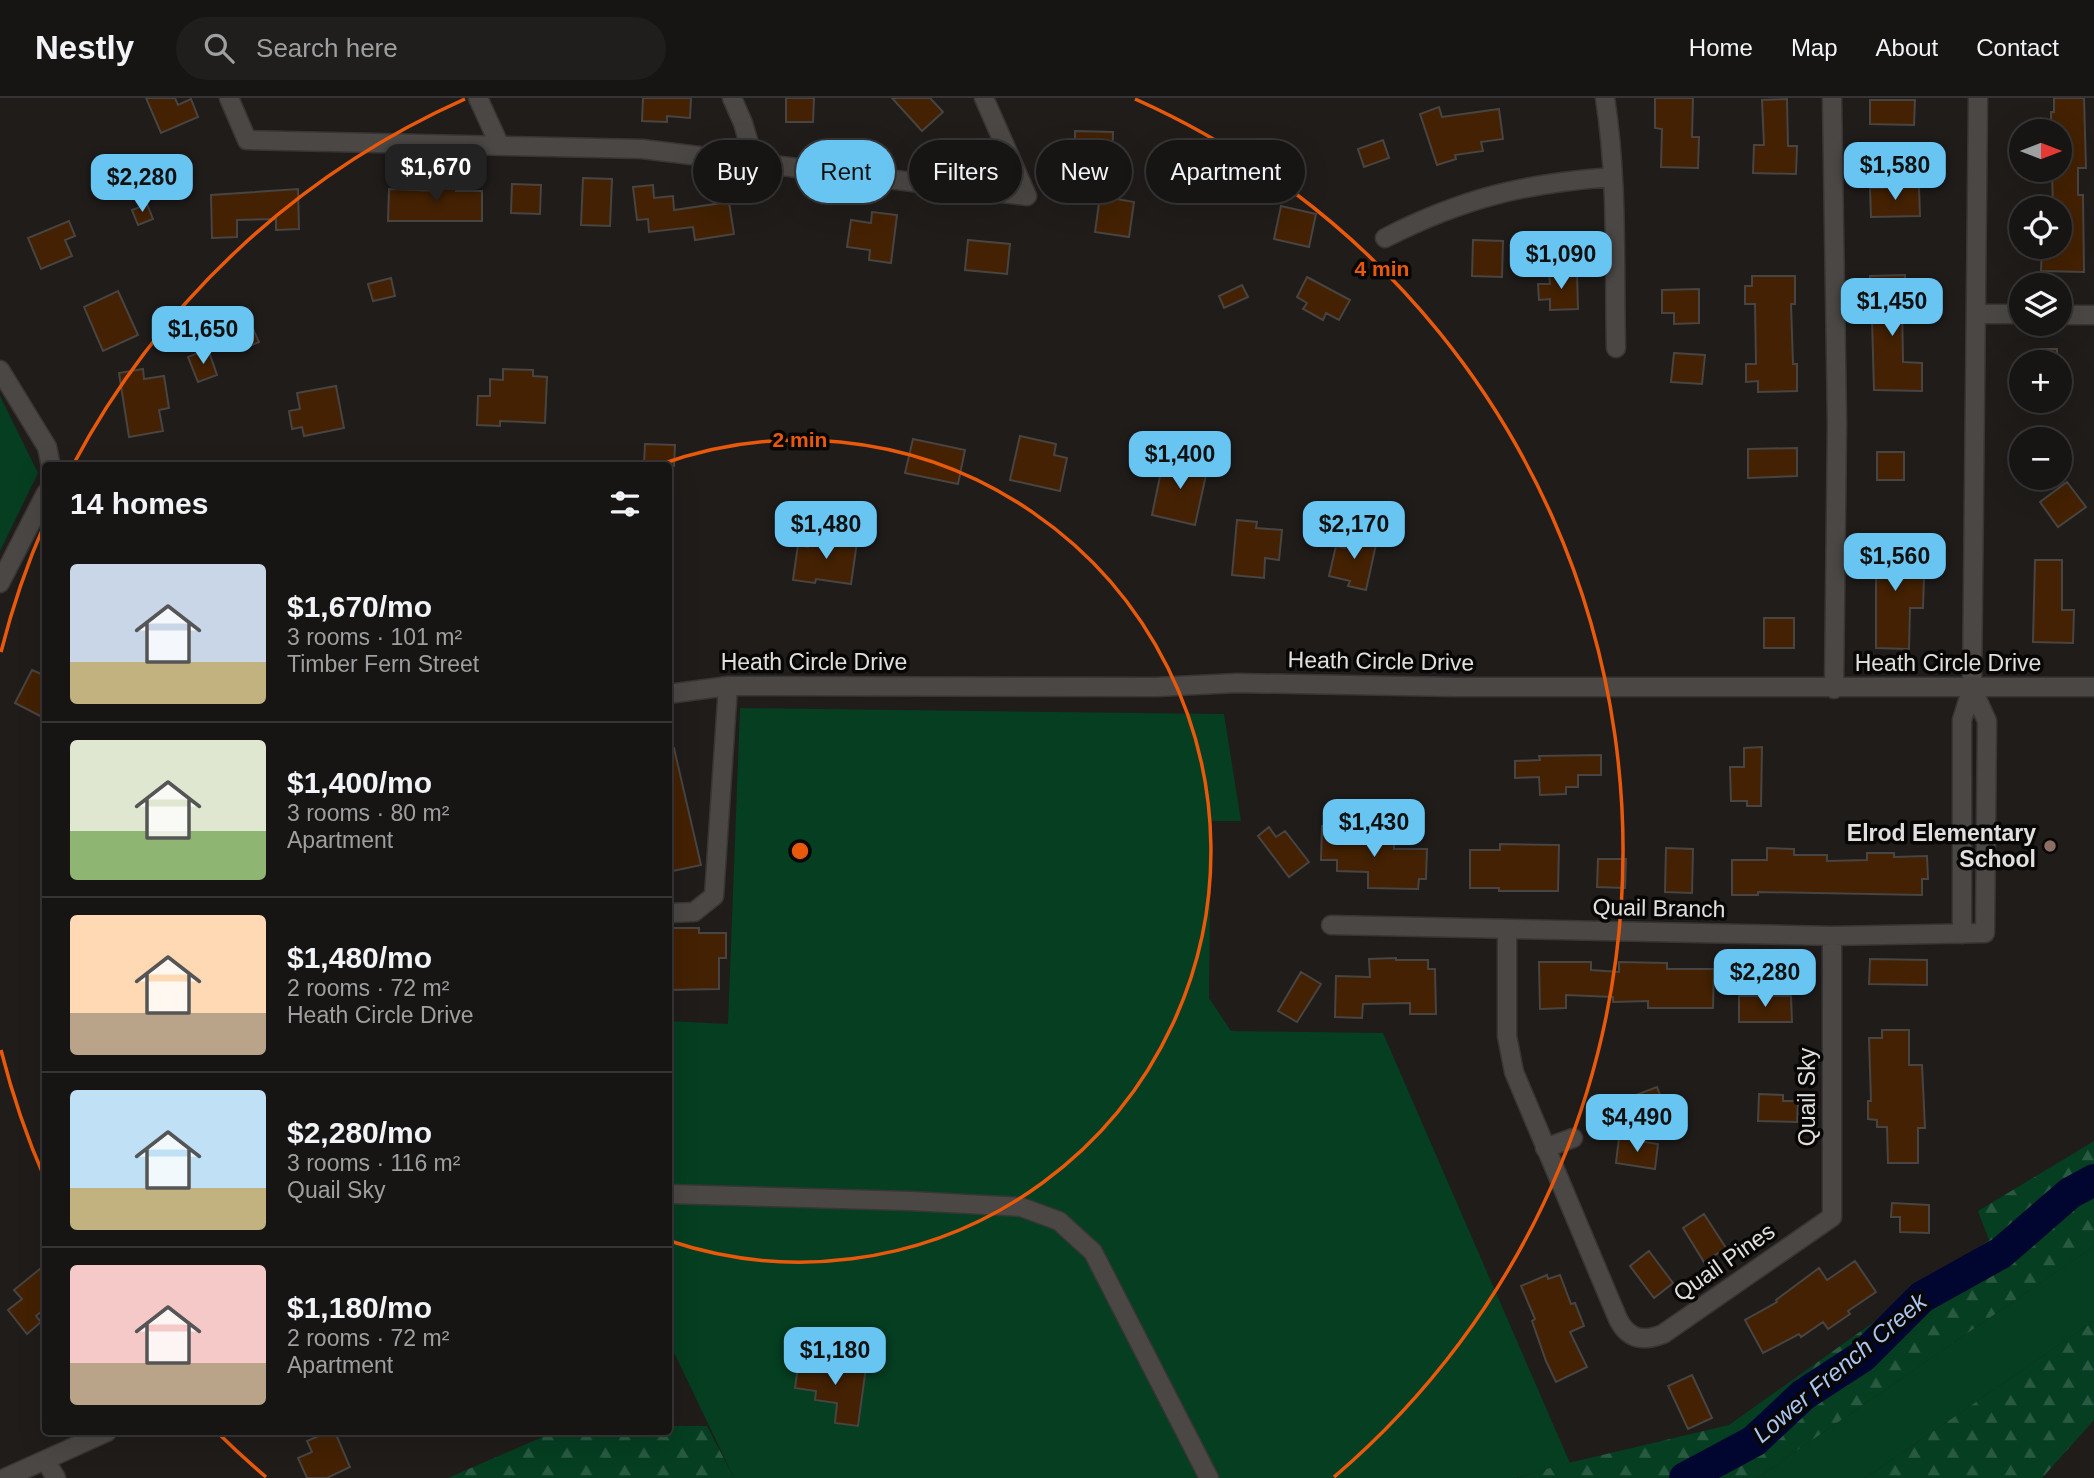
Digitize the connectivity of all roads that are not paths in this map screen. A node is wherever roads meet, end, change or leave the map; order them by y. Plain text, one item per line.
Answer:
1 (229, 98) edge
2 (478, 98) edge
3 (732, 98) edge
4 (984, 98) edge
5 (1605, 98) edge
6 (1832, 98) edge
7 (1978, 98) edge
8 (748, 140) edge
9 (499, 144) junction
10 (693, 154) edge
11 (782, 165) edge
12 (1613, 177) junction
13 (1385, 238) dead end
14 (1977, 314) junction
15 (2009, 314) edge
16 (2072, 315) edge
17 (2094, 316) edge
18 (1616, 348) dead end
19 (0, 370) edge
20 (50, 462) edge
21 (42, 501) edge
22 (0, 583) edge
23 (729, 686) junction
24 (2094, 687) edge
25 (1972, 688) junction
26 (1834, 689) junction
27 (672, 693) edge
28 (672, 913) edge
29 (1331, 925) dead end
30 (1507, 930) junction
31 (1962, 934) junction
32 (1832, 936) junction
33 (1573, 1138) dead end
34 (1545, 1148) junction
35 (672, 1194) edge
36 (1832, 1217) joint
37 (100, 1435) edge
38 (45, 1460) junction
39 (5, 1478) edge
40 (56, 1478) edge
41 (1209, 1478) edge

1 - 9 street
2 - 9 street
3 - 8 street
4 - 11 street
5 - 12 street
6 - 26 street
7 - 14 street
9 - 10 street
12 - 13 street
12 - 18 street
14 - 15 street
14 - 25 street
16 - 17 street
19 - 20 street
21 - 22 street
23 - 26 street, Heath Circle Drive
23 - 27 street, Heath Circle Drive
23 - 28 street
24 - 25 street, Heath Circle Drive
25 - 26 street, Heath Circle Drive
25 - 31 street
25 - 31 street, Quail Branch
29 - 30 street, Quail Branch
30 - 32 street, Quail Branch
30 - 34 street
31 - 32 street, Quail Branch
32 - 36 street, Quail Sky
33 - 34 street
34 - 36 street, Quail Pines
35 - 41 street
37 - 38 street
38 - 39 street
38 - 40 street

